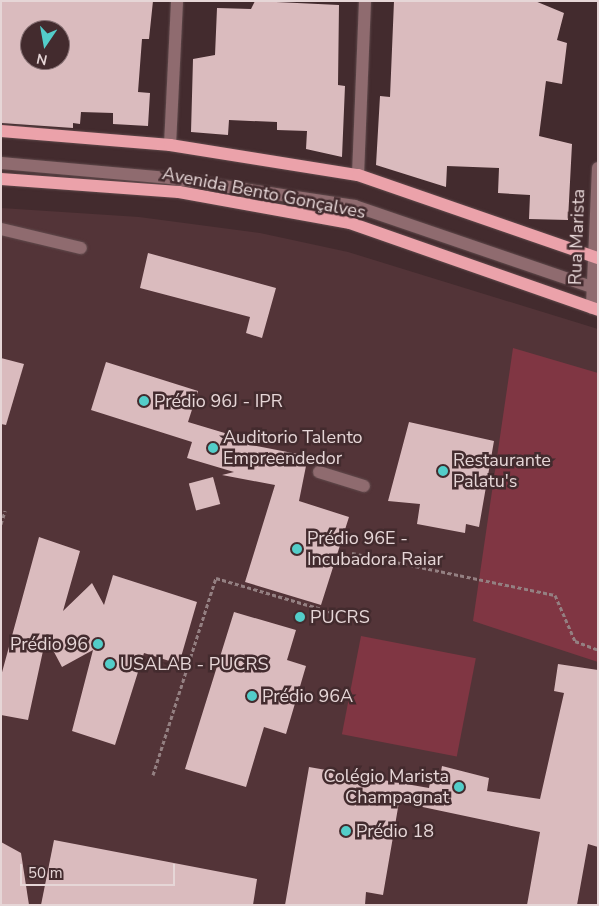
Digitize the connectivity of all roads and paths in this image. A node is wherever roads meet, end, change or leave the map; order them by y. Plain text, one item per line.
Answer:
1 (178, 1) edge
2 (365, 1) edge
3 (1, 131) edge
4 (170, 145) junction
5 (1, 163) edge
6 (598, 168) edge
7 (358, 175) junction
8 (1, 179) edge
9 (1, 229) edge
10 (81, 248) dead end
11 (596, 259) edge
12 (595, 289) edge
13 (596, 308) edge
14 (319, 472) dead end
15 (364, 486) dead end
16 (5, 511) dead end
17 (1, 524) edge
18 (352, 553) dead end
19 (335, 613) dead end
20 (598, 650) edge
21 (153, 775) dead end

1 - 4 street
2 - 7 street
3 - 4 main road, Avenida Bento Gonçalves
4 - 7 main road, Avenida Bento Gonçalves
5 - 12 street
6 - 11 street, Rua Marista
7 - 11 main road, Avenida Bento Gonçalves
8 - 13 main road, Avenida Bento Gonçalves
9 - 10 street
11 - 12 street, Rua Marista
12 - 13 street, Rua Marista
14 - 15 street
16 - 17 path
18 - 20 path
19 - 21 path

